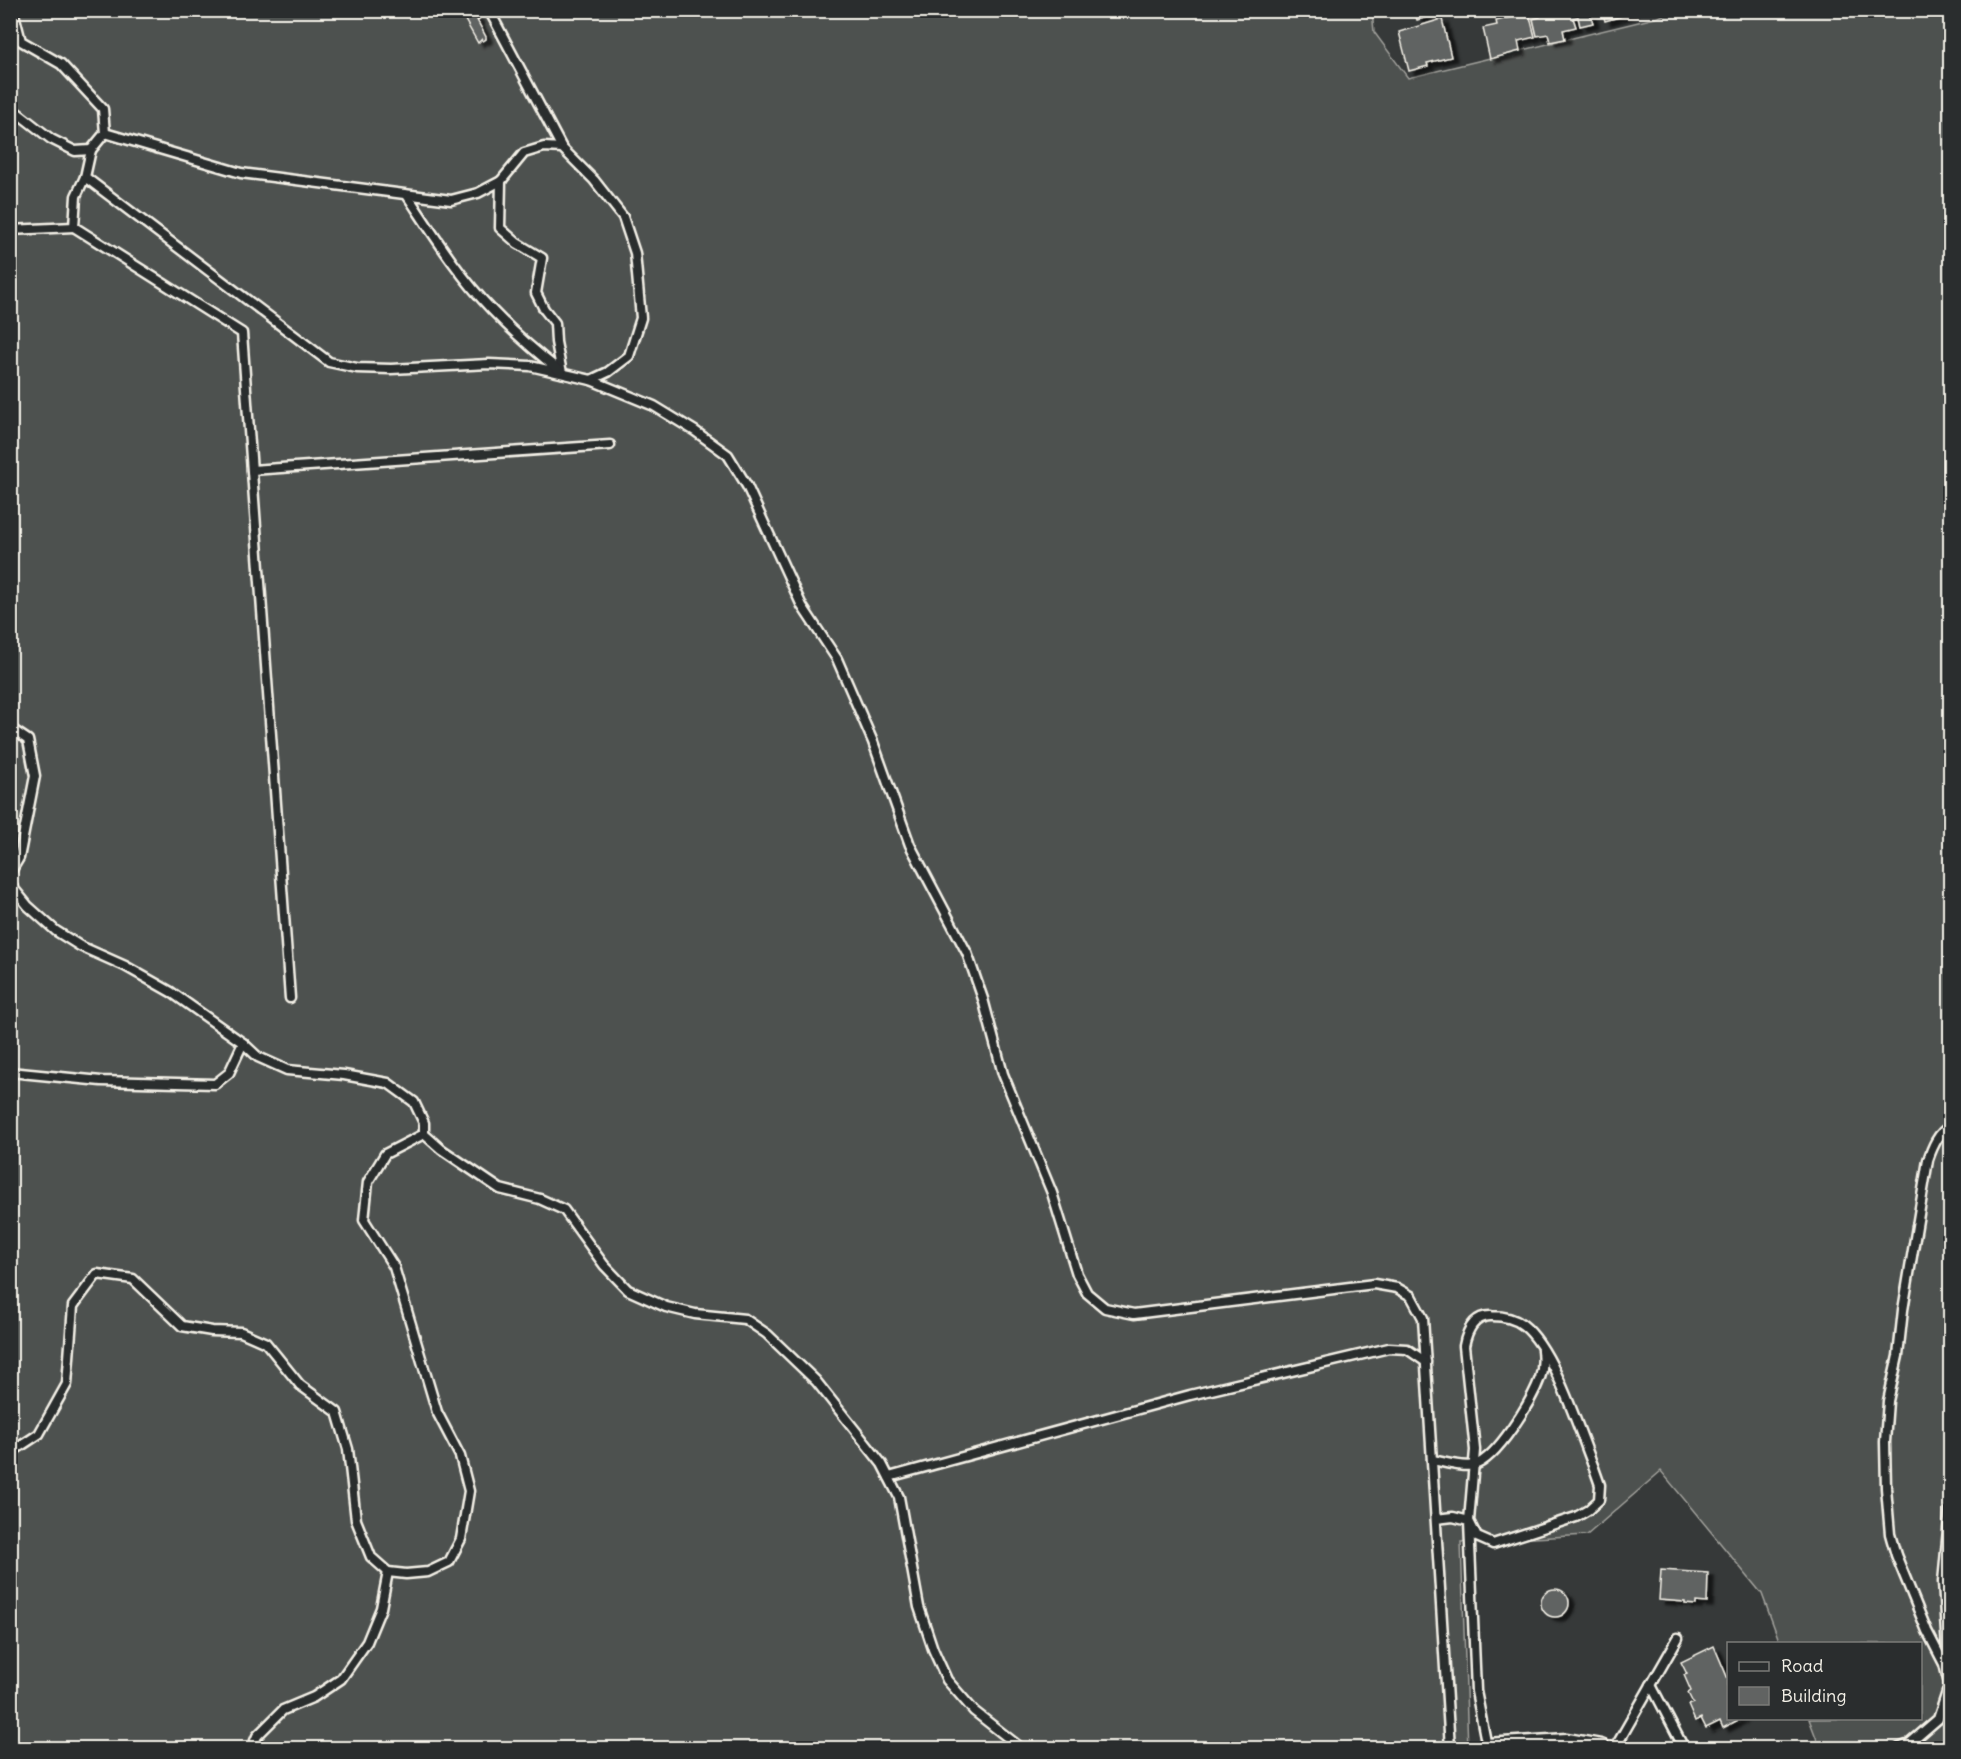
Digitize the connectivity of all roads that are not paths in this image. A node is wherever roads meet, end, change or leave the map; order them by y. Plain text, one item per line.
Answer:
1 (13, 10) edge
2 (489, 10) edge
3 (10, 107) edge
4 (105, 133) junction
5 (562, 148) junction
6 (91, 150) junction
7 (85, 177) junction
8 (501, 181) junction
9 (407, 195) junction
10 (74, 226) junction
11 (10, 230) edge
12 (562, 373) junction
13 (591, 380) junction
14 (610, 445) dead end
15 (252, 470) junction
16 (10, 728) edge
17 (10, 873) edge
18 (10, 885) edge
19 (290, 998) dead end
20 (243, 1043) junction
21 (10, 1072) edge
22 (1950, 1127) edge
23 (424, 1134) junction
24 (1542, 1348) junction
25 (1426, 1362) junction
26 (10, 1453) edge
27 (1432, 1460) junction
28 (1473, 1465) junction
29 (888, 1477) junction
30 (1950, 1509) edge
31 (1436, 1518) junction
32 (1469, 1521) junction
33 (388, 1572) junction
34 (1678, 1638) dead end
35 (1948, 1680) junction
36 (1651, 1685) junction
37 (1487, 1747) edge
38 (252, 1749) edge
39 (1021, 1749) edge
40 (1450, 1749) edge
41 (1601, 1749) edge
42 (1615, 1749) edge
43 (1684, 1749) edge
44 (1899, 1749) edge

1 - 4 lane
2 - 5 lane
3 - 6 lane
4 - 6 lane
4 - 9 lane
5 - 8 lane
5 - 13 lane
6 - 7 lane
7 - 10 lane
7 - 12 lane
8 - 9 lane
8 - 12 lane
9 - 12 lane
10 - 11 lane
10 - 15 lane
12 - 13 lane
13 - 25 lane
14 - 15 lane
15 - 19 lane
16 - 17 lane
18 - 20 lane
20 - 21 lane
20 - 23 lane
22 - 35 lane
23 - 29 lane
23 - 33 lane
24 - 28 lane
24 - 28 lane
24 - 32 lane
25 - 27 lane
25 - 29 lane
26 - 33 lane
27 - 28 lane
27 - 31 lane
28 - 32 lane
29 - 39 lane
30 - 35 lane
31 - 32 lane
31 - 40 lane
32 - 37 lane
33 - 38 lane
34 - 36 lane
35 - 44 lane
36 - 42 lane
36 - 43 lane
37 - 41 street

